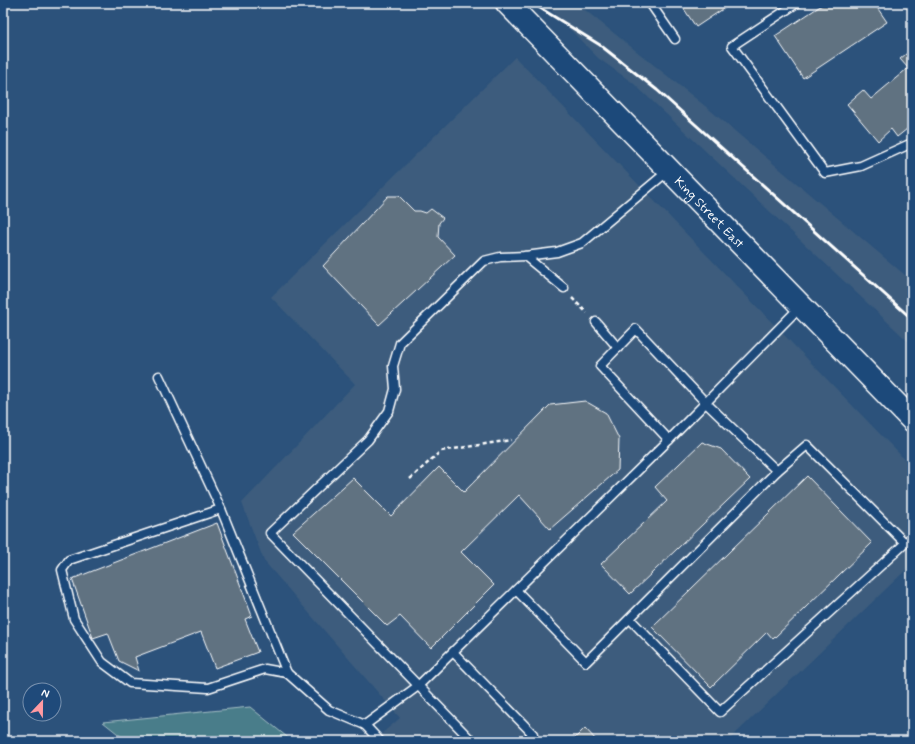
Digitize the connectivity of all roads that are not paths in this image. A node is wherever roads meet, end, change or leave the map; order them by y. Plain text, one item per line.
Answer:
1 (507, 3) edge
2 (650, 3) edge
3 (797, 3) edge
4 (675, 38) dead end
5 (912, 143) edge
6 (668, 170) junction
7 (525, 256) junction
8 (564, 288) road end
9 (801, 306) junction
10 (596, 322) road end
11 (618, 348) junction
12 (159, 376) dead end
13 (706, 403) junction
14 (912, 420) edge
15 (669, 440) junction
16 (777, 471) junction
17 (221, 509) junction
18 (912, 537) edge
19 (905, 543) junction
20 (516, 590) junction
21 (630, 619) junction
22 (453, 652) junction
23 (287, 673) junction
24 (418, 686) junction
25 (365, 725) junction
26 (380, 741) edge
27 (472, 741) edge
28 (526, 741) edge

1 - 6 main road, King Street East
2 - 4 lane
3 - 5 lane
6 - 7 lane
6 - 9 main road, King Street East
7 - 8 lane
7 - 24 lane
9 - 13 lane
9 - 14 main road, King Street East
10 - 11 lane
11 - 13 lane
11 - 15 lane
12 - 17 lane
13 - 15 lane
13 - 16 lane
15 - 20 lane
16 - 19 lane
16 - 21 lane
17 - 23 lane
17 - 23 lane
18 - 19 lane
19 - 21 lane
20 - 21 lane
20 - 22 lane
22 - 24 lane
22 - 28 lane
23 - 25 lane
24 - 25 lane
24 - 27 lane
25 - 26 lane

